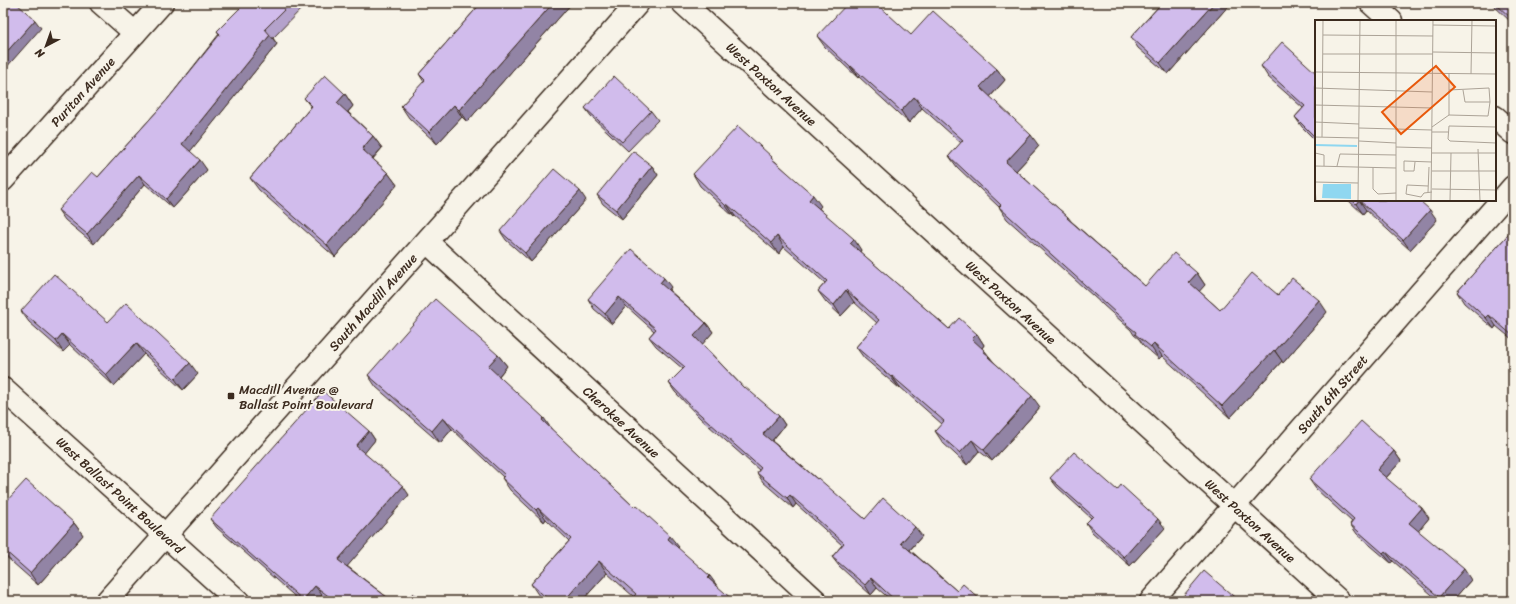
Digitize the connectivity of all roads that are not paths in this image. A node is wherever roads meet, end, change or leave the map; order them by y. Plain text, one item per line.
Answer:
1 (101, 3) edge
2 (162, 3) edge
3 (638, 3) edge
4 (683, 3) edge
5 (1371, 3) edge
6 (1390, 20) edge
7 (135, 33) junction
8 (1496, 117) edge
9 (1513, 133) edge
10 (3, 180) edge
11 (1513, 187) edge
12 (427, 242) junction
13 (3, 389) edge
14 (1235, 505) junction
15 (166, 536) junction
16 (107, 601) edge
17 (238, 601) edge
18 (816, 601) edge
19 (1151, 601) edge
20 (1339, 601) edge

1 - 7 street
2 - 7 street, Puritan Avenue
3 - 12 street, South Macdill Avenue
4 - 14 street, West Paxton Avenue
5 - 6 street
7 - 10 street, Puritan Avenue
8 - 9 street
11 - 14 street, South 6th Street
12 - 15 street, South Macdill Avenue
12 - 18 street, Cherokee Avenue
13 - 15 street, West Ballast Point Boulevard
14 - 19 street, South 6th Street
14 - 20 street, West Paxton Avenue
15 - 16 street, South Macdill Avenue
15 - 17 street, West Ballast Point Boulevard

